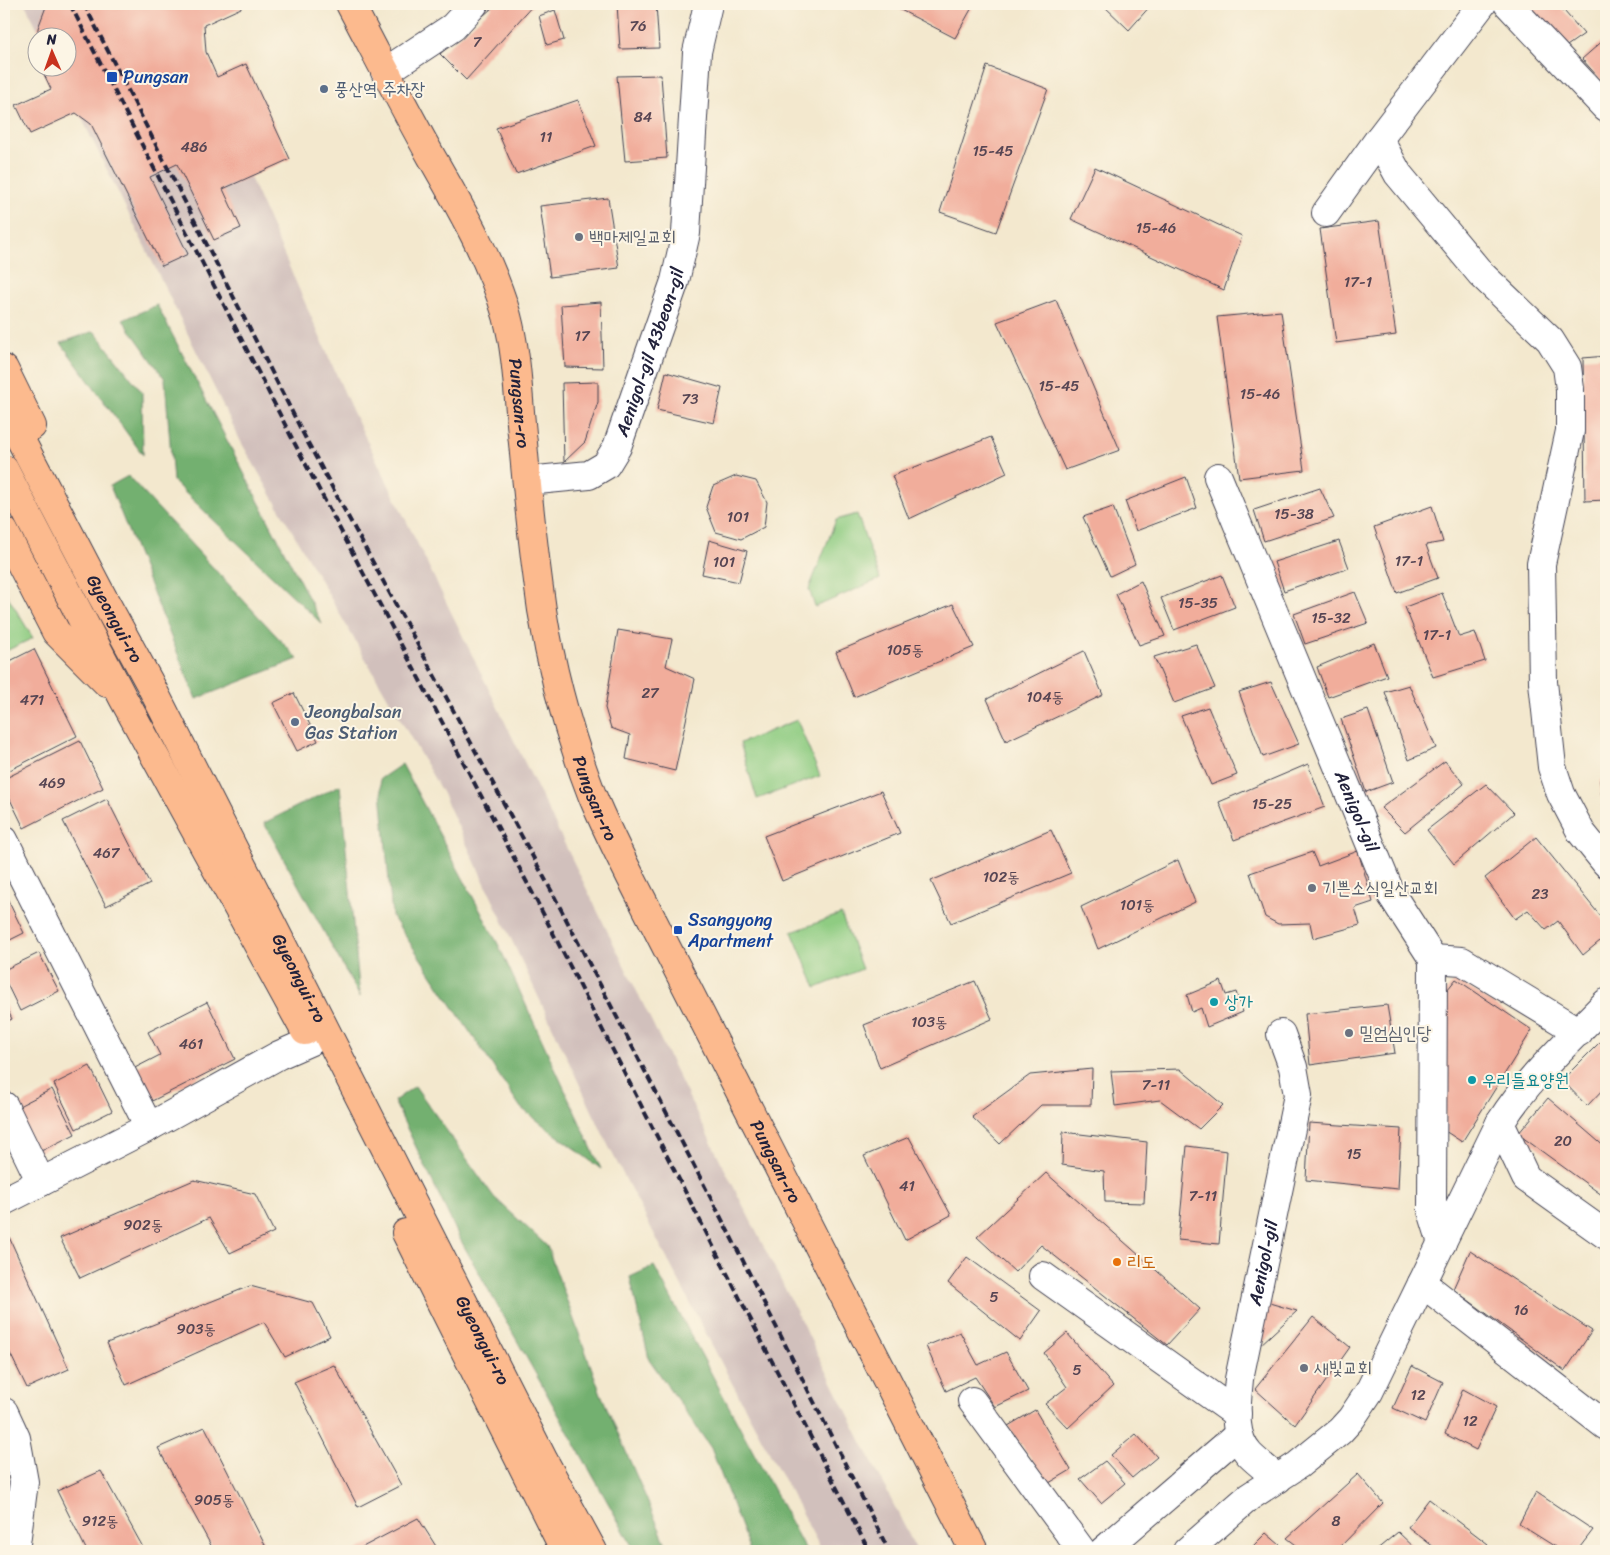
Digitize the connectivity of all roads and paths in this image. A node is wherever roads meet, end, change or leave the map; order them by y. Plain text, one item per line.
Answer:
1 (350, 4) edge
2 (474, 4) edge
3 (708, 4) edge
4 (1482, 4) edge
5 (1508, 4) edge
6 (385, 72) junction
7 (1606, 108) edge
8 (1379, 140) junction
9 (1326, 213) dead end
10 (4, 369) edge
11 (4, 408) edge
12 (4, 469) edge
13 (1218, 477) dead end
14 (527, 481) junction
15 (4, 531) edge
16 (149, 682) junction
17 (123, 698) junction
18 (4, 840) edge
19 (1606, 863) edge
20 (1433, 959) junction
21 (1606, 1003) edge
22 (1579, 1032) junction
23 (1281, 1034) dead end
24 (311, 1041) junction
25 (4, 1106) edge
26 (1500, 1123) junction
27 (149, 1127) junction
28 (41, 1182) junction
29 (4, 1201) edge
30 (1606, 1235) edge
31 (1442, 1243) junction
32 (1043, 1276) dead end
33 (1422, 1283) junction
34 (972, 1400) dead end
35 (4, 1412) edge
36 (1238, 1424) junction
37 (1606, 1426) edge
38 (1278, 1479) junction
39 (15, 1551) edge
40 (565, 1551) edge
41 (593, 1551) edge
42 (974, 1551) edge
43 (1082, 1551) edge
44 (1103, 1551) edge
45 (1186, 1551) edge

1 - 6 main road, Pungsan-ro
2 - 6 street
3 - 14 street, Aenigol-gil 43beon-gil
4 - 8 street
5 - 7 street
6 - 14 main road, Pungsan-ro
8 - 9 street
8 - 19 street
10 - 16 main road
11 - 16 main road, Gyeongui-ro
12 - 17 main road, Gyeongui-ro
13 - 20 street, Aenigol-gil
14 - 42 main road, Pungsan-ro
15 - 17 main road
16 - 41 main road, Gyeongui-ro
17 - 24 main road, Gyeongui-ro
18 - 27 street
20 - 22 street
20 - 31 street
21 - 22 street
22 - 26 street
23 - 36 street, Aenigol-gil
24 - 27 street, Gyeongui-ro
24 - 40 main road, Gyeongui-ro
25 - 28 street
26 - 30 street
26 - 31 street
27 - 28 street, Gyeongui-ro
28 - 29 street, Gyeongui-ro
31 - 33 street
32 - 36 street
33 - 37 street
33 - 38 street
34 - 43 street
35 - 39 street
36 - 38 street
36 - 44 street
38 - 45 street

